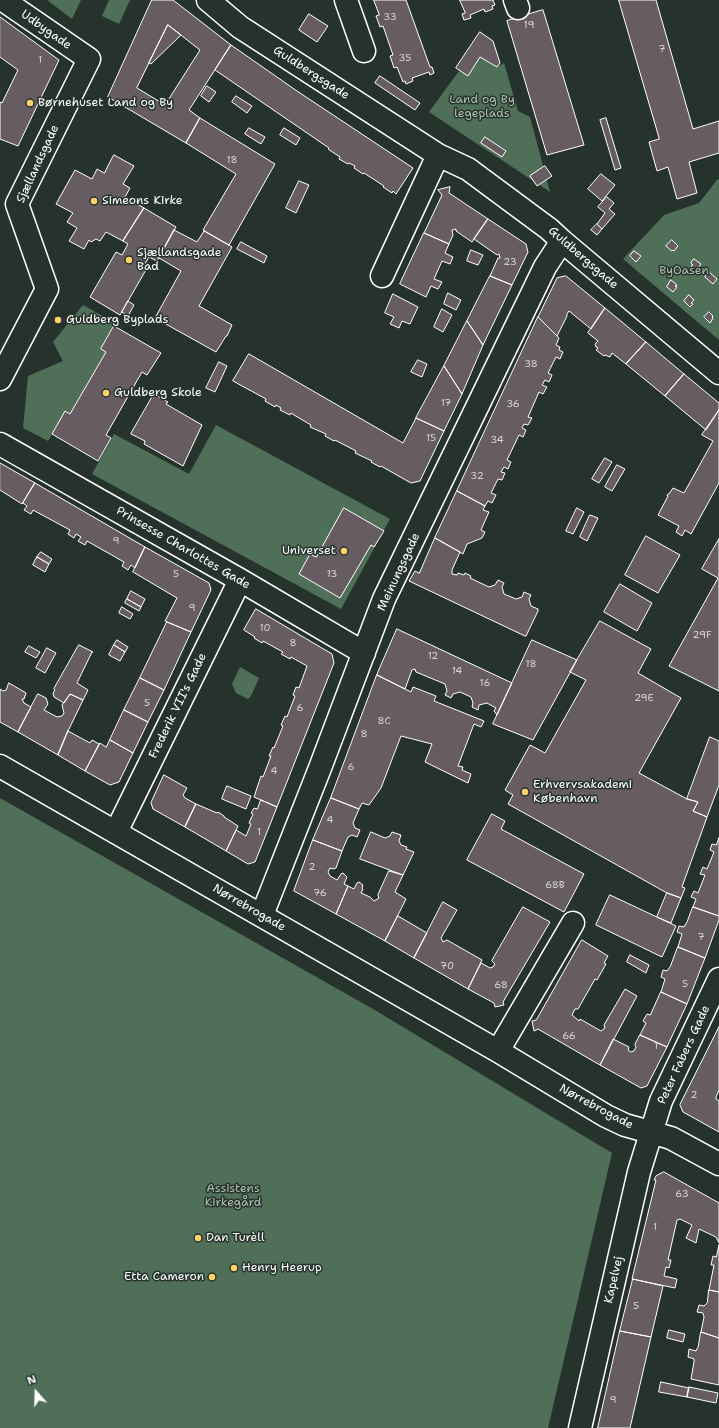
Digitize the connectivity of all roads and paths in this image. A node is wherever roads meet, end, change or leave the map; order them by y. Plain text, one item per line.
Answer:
1 (3, 0) edge
2 (208, 0) edge
3 (346, 0) edge
4 (364, 51) dead end
5 (89, 59) joint
6 (438, 155) junction
7 (9, 200) edge
8 (562, 241) junction
9 (382, 276) dead end
10 (719, 373) edge
11 (0, 379) edge
12 (0, 444) edge
13 (240, 580) junction
14 (364, 653) junction
15 (0, 766) edge
16 (116, 832) junction
17 (262, 915) junction
18 (574, 924) dead end
19 (719, 978) edge
20 (498, 1050) junction
21 (651, 1133) junction
22 (719, 1164) edge
23 (580, 1428) edge

1 - 5 street, Udbygade
2 - 6 street, Guldbergsgade
3 - 4 street
5 - 7 street, Sjællandsgade
6 - 8 street, Guldbergsgade
6 - 9 street
7 - 11 street, Sjællandsgade
8 - 10 street, Guldbergsgade
8 - 14 street, Meinungsgade
12 - 13 street, Prinsesse Charlottes Gade
13 - 14 street, Prinsesse Charlottes Gade
13 - 16 street, Frederik VII's Gade
14 - 17 street, Meinungsgade
15 - 16 street, Nørrebrogade
16 - 17 street, Nørrebrogade
17 - 20 street, Nørrebrogade
18 - 20 street
19 - 21 street, Peter Fabers Gade
20 - 21 street, Nørrebrogade
21 - 22 street, Nørrebrogade
21 - 23 street, Kapelvej

